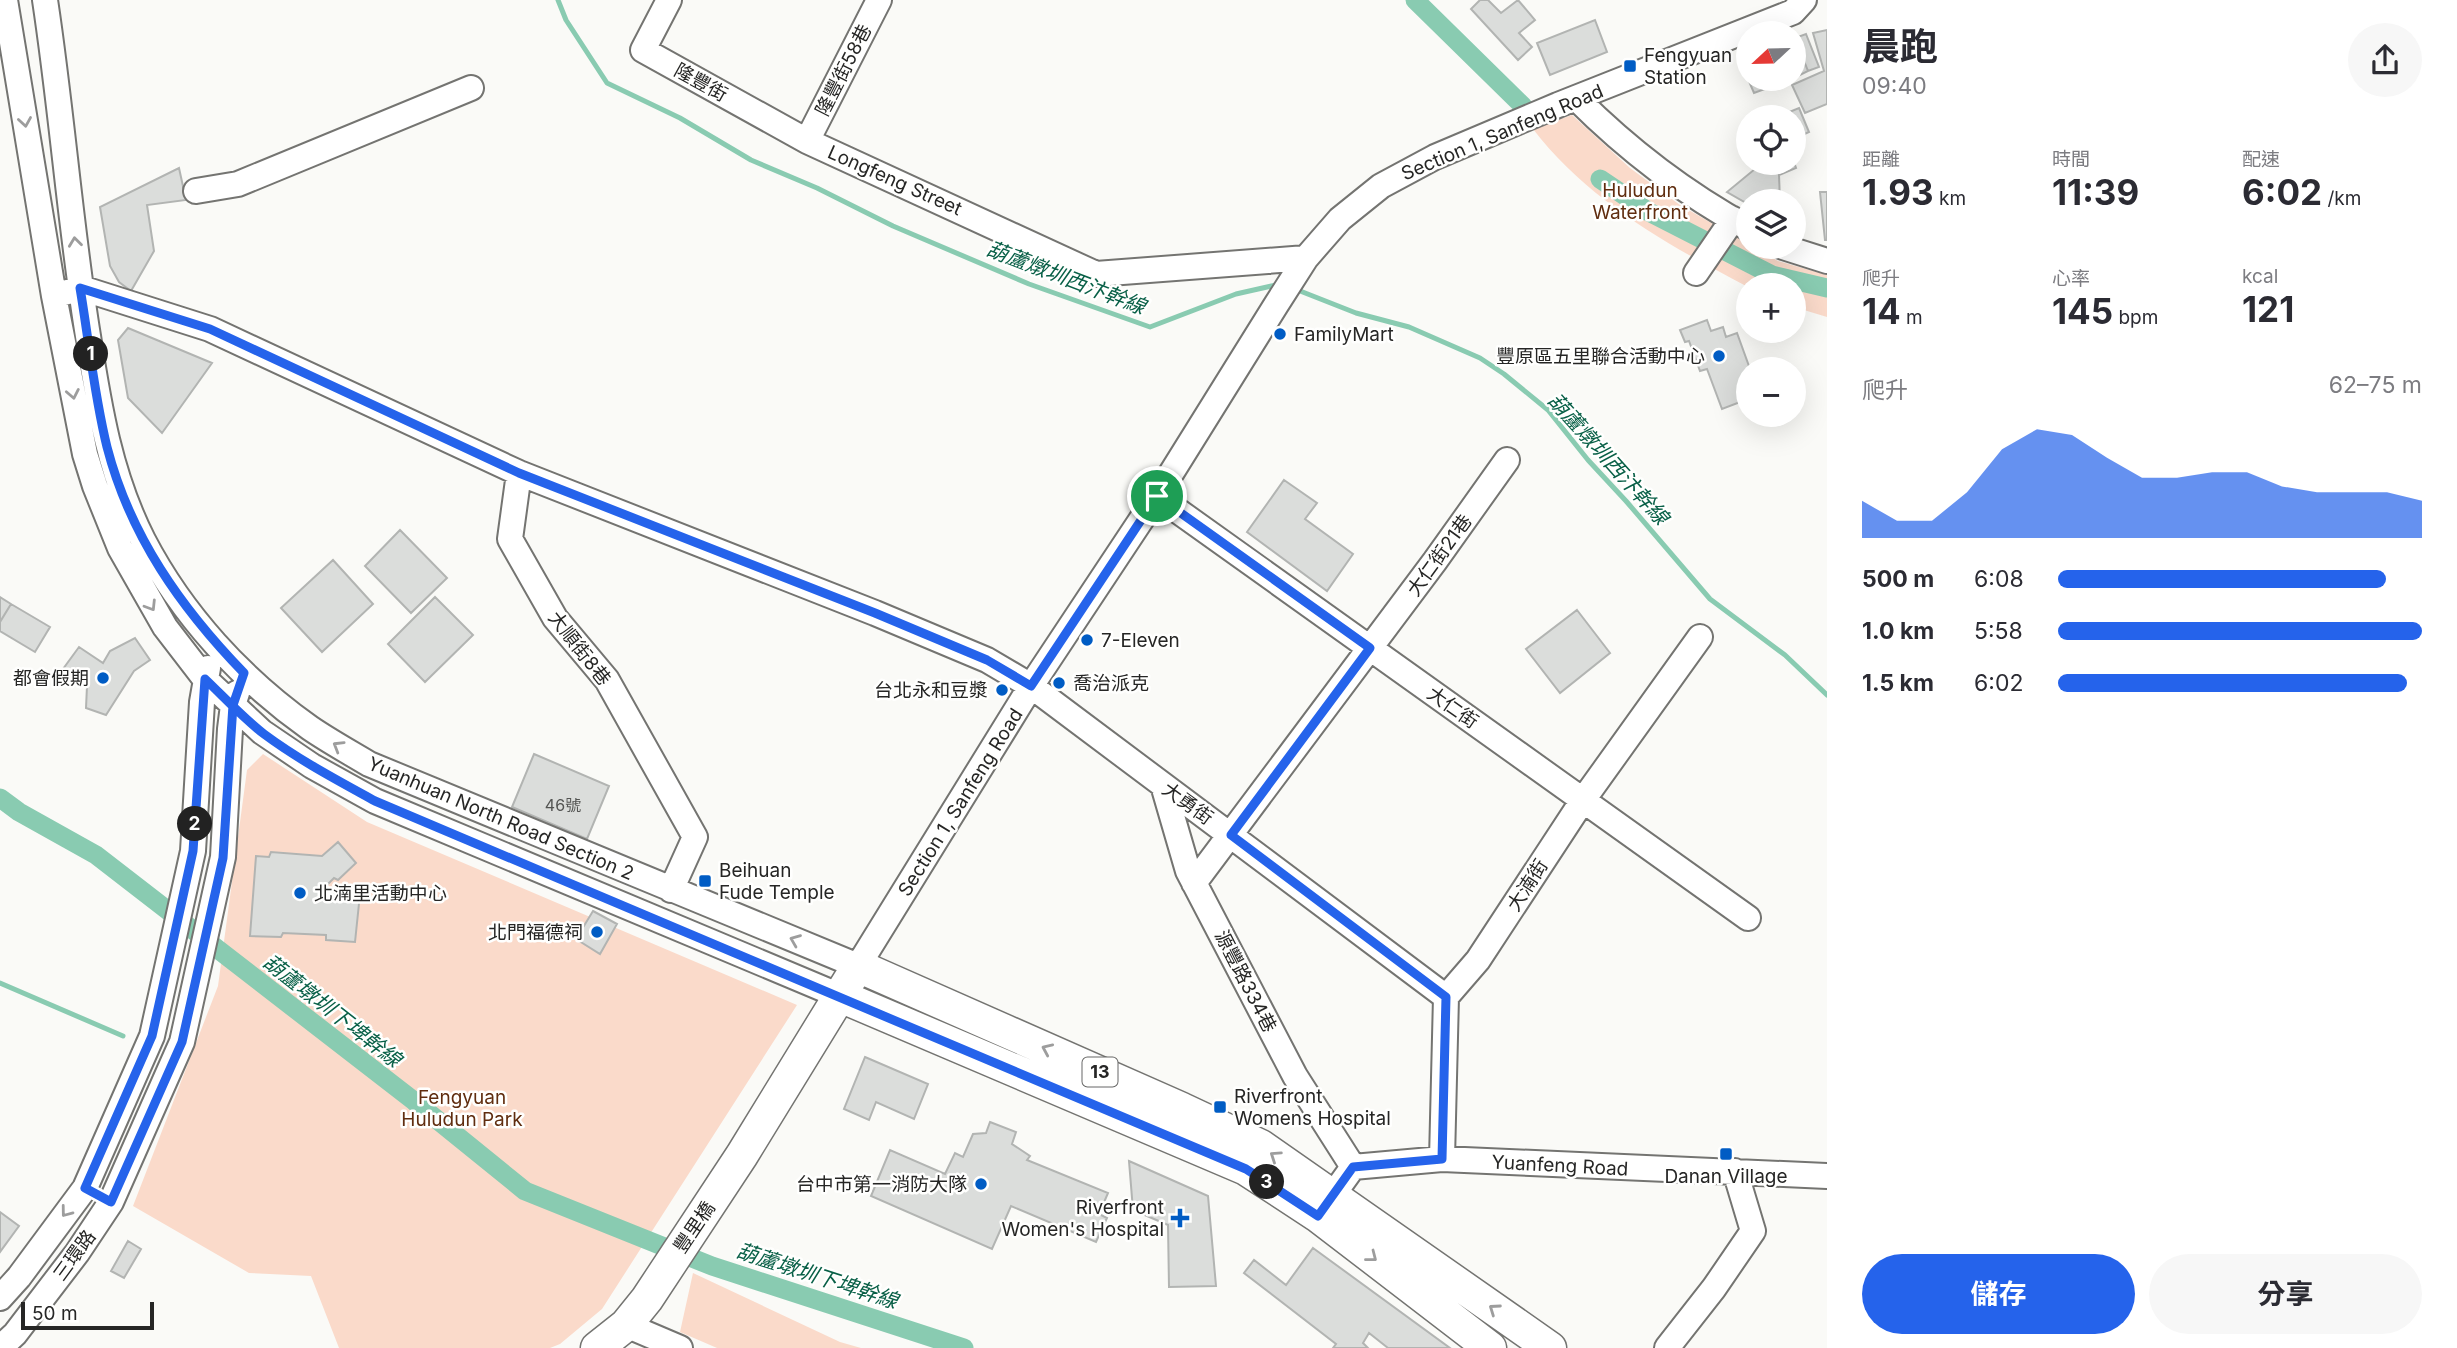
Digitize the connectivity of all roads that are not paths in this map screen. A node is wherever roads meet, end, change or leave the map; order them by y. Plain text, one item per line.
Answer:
1 (5, 0) edge
2 (45, 0) edge
3 (669, 0) edge
4 (879, 0) edge
5 (1804, 0) edge
6 (471, 88) dead end
7 (1576, 98) junction
8 (807, 141) junction
9 (196, 191) dead end
10 (1736, 224) edge
11 (1736, 226) edge
12 (1806, 254) edge
13 (1306, 258) junction
14 (1827, 261) edge
15 (1698, 269) dead end
16 (80, 288) junction
17 (54, 296) junction
18 (1507, 460) dead end
19 (519, 473) junction
20 (1157, 496) junction
21 (1700, 637) dead end
22 (216, 644) junction
23 (1370, 648) junction
24 (244, 673) junction
25 (205, 679) junction
26 (1031, 686) junction
27 (233, 705) junction
28 (1163, 785) junction
29 (1583, 800) junction
30 (1231, 835) junction
31 (1195, 883) junction
32 (671, 890) junction
33 (1748, 918) dead end
34 (858, 966) junction
35 (840, 996) junction
36 (1446, 997) junction
37 (742, 1155) joint
38 (1442, 1159) junction
39 (1353, 1167) junction
40 (1735, 1171) junction
41 (1827, 1176) edge
42 (85, 1188) junction
43 (111, 1202) junction
44 (1325, 1205) junction
45 (0, 1298) edge
46 (626, 1325) junction
47 (0, 1348) edge
48 (597, 1348) edge
49 (680, 1348) edge
50 (1490, 1348) edge
51 (1550, 1348) edge
52 (1667, 1348) edge

1 -> 17 street, Yuanhuan North Road Section 2
16 -> 2 street, Yuanhuan North Road Section 2
3 - 8 street, 隆豐街
4 - 8 street, 隆豐街58巷
5 - 7 street, Section 1, Sanfeng Road
6 - 9 street
7 - 10 street
7 - 13 street, Section 1, Sanfeng Road
8 - 13 street, Longfeng Street
11 - 15 street
12 - 14 street
13 - 20 street, Section 1, Sanfeng Road
16 - 17 street
16 - 19 street, 大勇街
16 - 22 street, Yuanhuan North Road Section 2
17 -> 25 street, Yuanhuan North Road Section 2
18 - 23 street, 大仁街21巷
19 - 26 street, 大勇街
19 - 32 street, 大順街8巷
20 - 23 street, 大仁街
20 - 26 street, Section 1, Sanfeng Road
21 - 29 street, 大湳街
22 - 24 street, Yuanhuan North Road Section 2
22 - 25 street, 三環路
23 - 29 street, 大仁街
23 - 30 street, 大仁街21巷
24 - 27 street, 三環路
32 -> 24 street, Yuanhuan North Road Section 2
25 - 27 street, Yuanhuan North Road Section 2
25 - 42 street, 三環路
26 - 28 street, 大勇街
26 - 34 street, Section 1, Sanfeng Road
27 - 35 street, Yuanhuan North Road Section 2
27 - 43 street, 三環路
28 - 30 street, 大勇街
28 - 31 street, 源豐路334巷
29 - 33 street, 大仁街
29 - 36 street, 大湳街
30 - 31 street, 大仁街21巷
30 - 36 street, 大勇街
31 - 39 street, 源豐路334巷
34 -> 32 street, Yuanhuan North Road Section 2
34 - 35 main road, Section 1, Sanfeng Road
44 -> 34 main road, 13
35 - 37 main road, Section 1, Sanfeng Road
35 - 44 main road, 13
36 - 38 street
37 - 46 main road, 豐里橋
38 - 39 street, Yuanfeng Road
38 - 40 street, Yuanfeng Road
39 - 44 street
40 - 41 street, Yuanfeng Road
40 - 52 street
42 - 43 street
42 -> 45 street, 三環路
43 - 47 street, 三環路
44 -> 50 main road, 13
51 -> 44 main road, 13
46 - 48 main road
46 - 49 street

